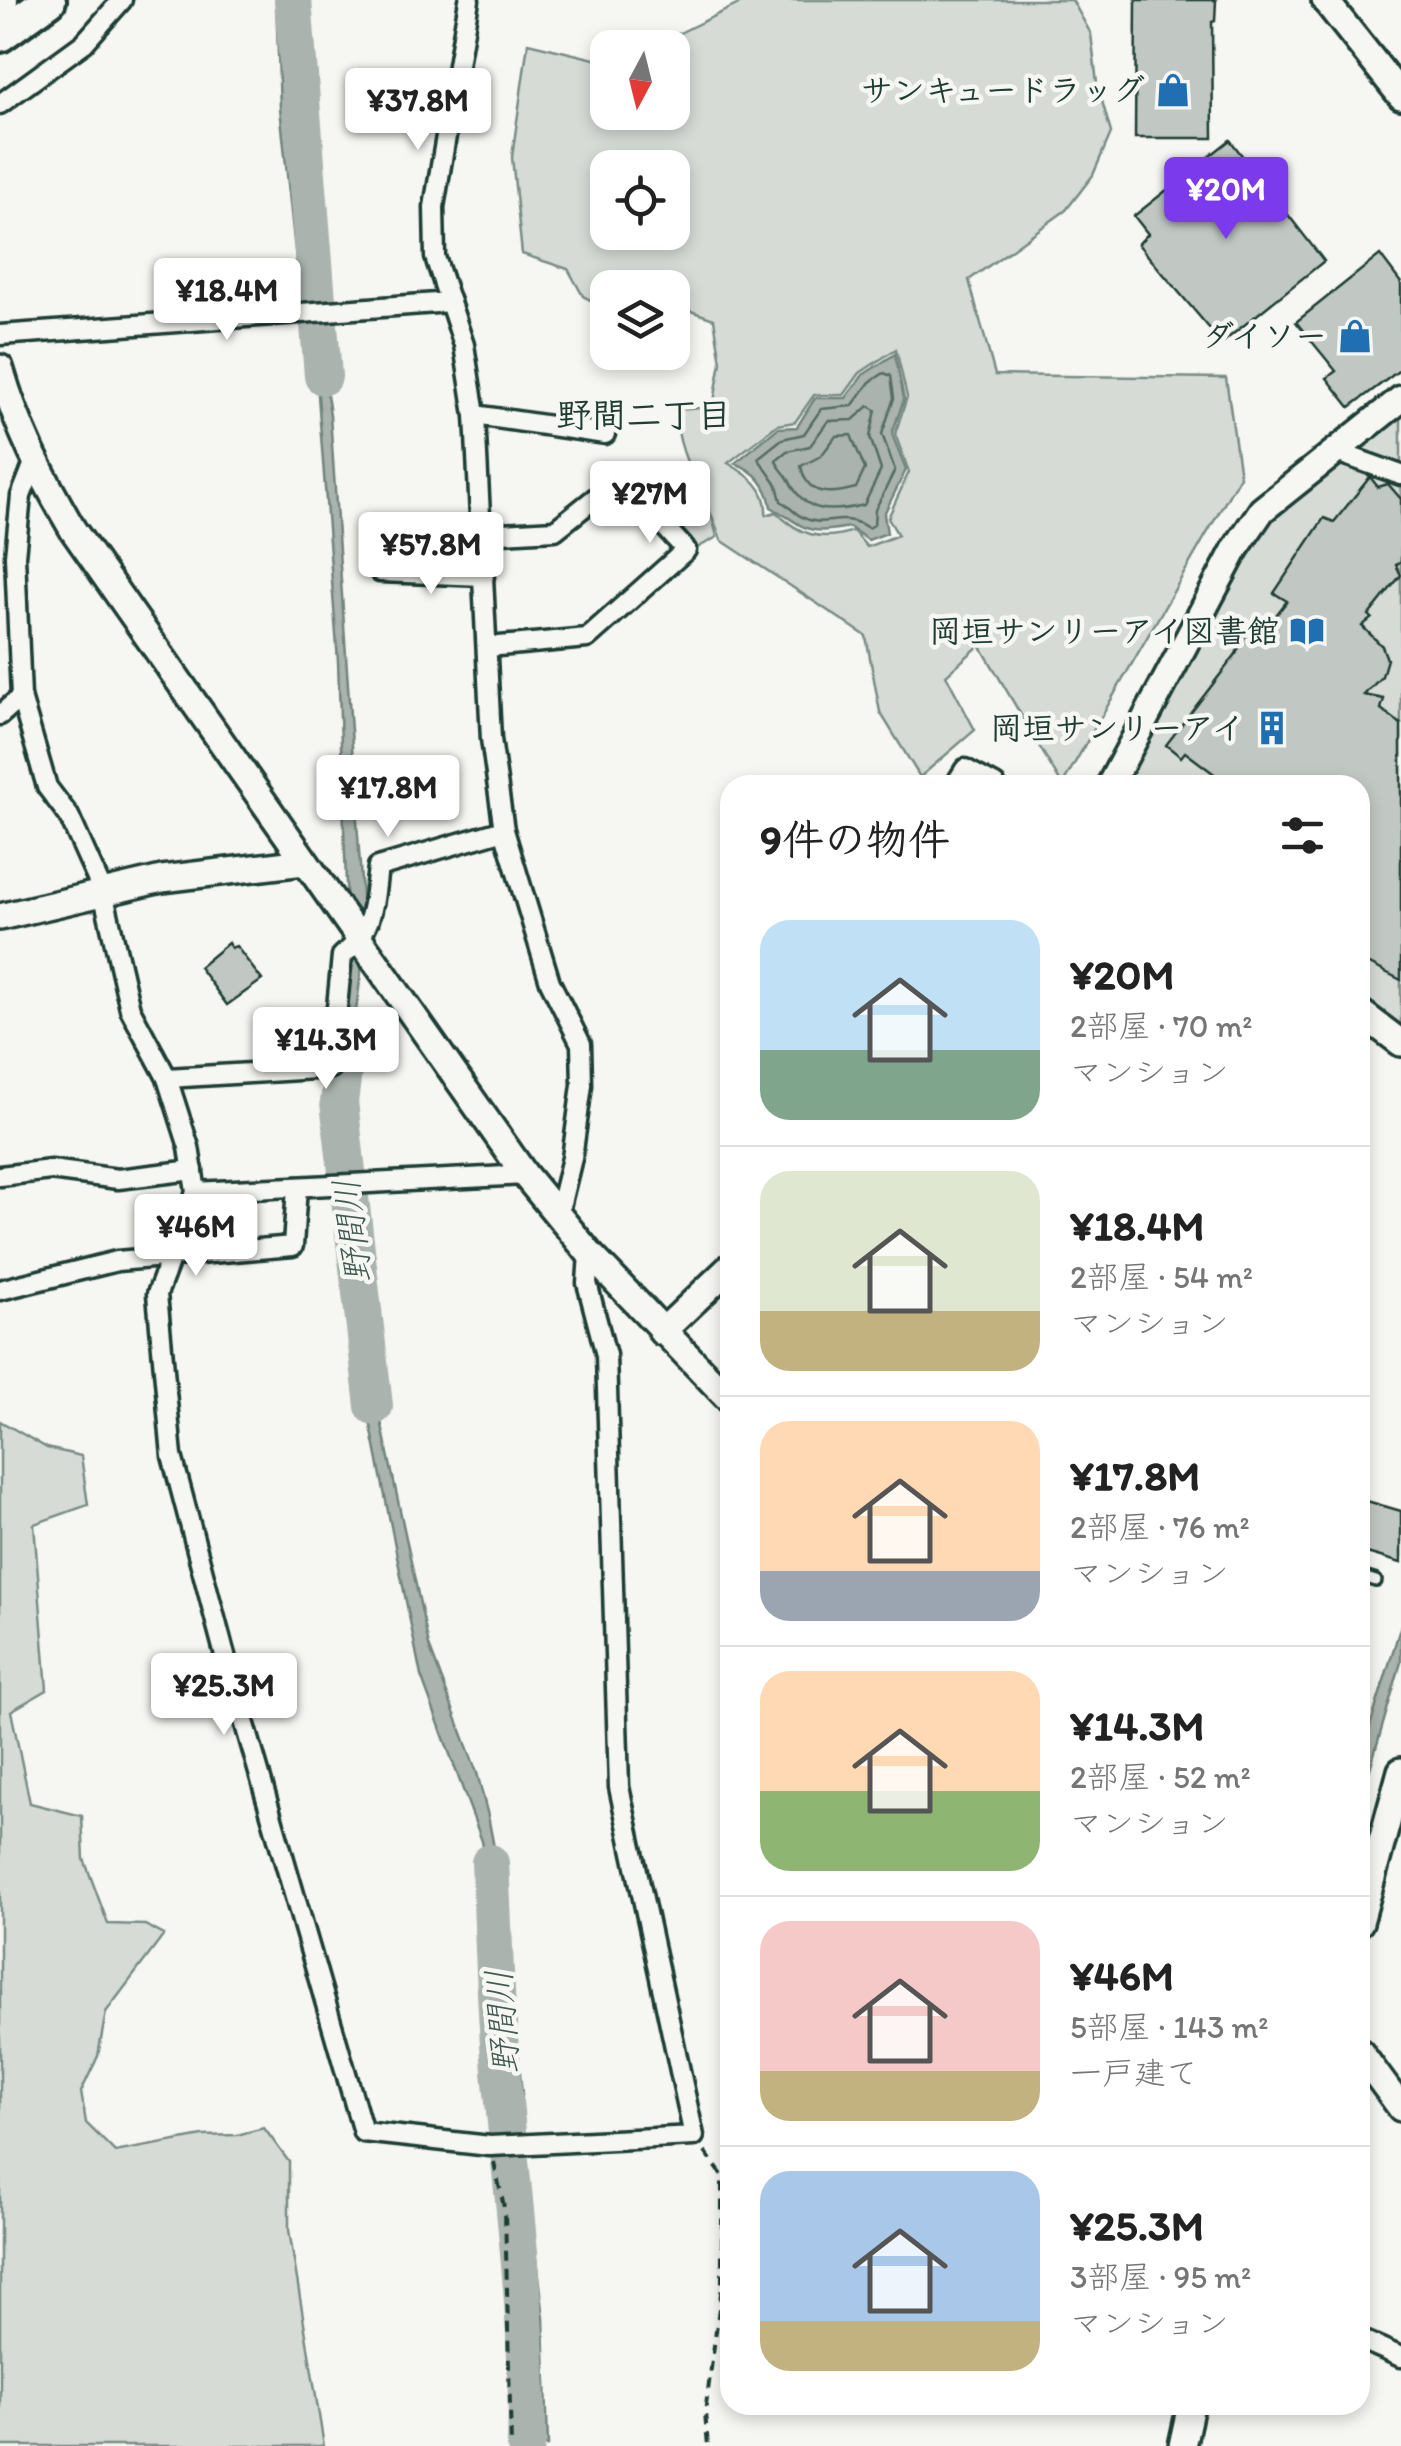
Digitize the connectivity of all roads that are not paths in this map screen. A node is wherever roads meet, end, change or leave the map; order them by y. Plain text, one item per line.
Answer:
1 (49, 0) edge
2 (122, 0) edge
3 (469, 0) edge
4 (1325, 0) edge
5 (0, 35) edge
6 (1401, 96) edge
7 (0, 104) edge
8 (450, 302) junction
9 (0, 335) edge
10 (0, 368) edge
11 (1401, 400) edge
12 (475, 416) junction
13 (605, 434) dead end
14 (1334, 451) junction
15 (34, 463) junction
16 (1401, 475) edge
17 (484, 534) junction
18 (380, 572) dead end
19 (484, 576) junction
20 (488, 647) junction
21 (21, 697) junction
22 (0, 715) edge
23 (1115, 775) edge
24 (504, 830) junction
25 (304, 862) junction
26 (103, 892) junction
27 (0, 917) edge
28 (361, 940) junction
29 (1370, 1020) edge
30 (1401, 1043) edge
31 (168, 1078) junction
32 (192, 1170) junction
33 (525, 1175) junction
34 (0, 1176) edge
35 (297, 1187) junction
36 (196, 1192) junction
37 (558, 1214) junction
38 (589, 1253) junction
39 (169, 1258) junction
40 (720, 1277) edge
41 (0, 1290) edge
42 (662, 1332) junction
43 (720, 1390) edge
44 (1370, 1579) edge
45 (1376, 1581) dead end
46 (1401, 1772) edge
47 (1370, 1885) edge
48 (1370, 2066) edge
49 (1401, 2108) edge
50 (1370, 2343) edge
51 (1401, 2358) edge
52 (1189, 2415) edge
53 (1182, 2446) edge

1 - 5 highway
2 - 7 street
3 - 8 street
4 - 6 street
8 - 9 street
8 - 12 street
10 - 15 street
11 - 14 street
12 - 13 street
12 - 17 street
14 - 16 street
14 - 23 street
15 - 21 street
15 - 25 street
17 - 19 street
17 - 20 street
18 - 19 street
19 - 20 street
20 - 24 street
21 - 22 street
21 - 26 street
24 - 28 street
24 - 37 street
25 - 26 street
25 - 28 street
26 - 27 street
26 - 31 street
28 - 31 street
28 - 33 street
29 - 30 street
31 - 32 street
32 - 34 street
32 - 36 street
33 - 35 street
33 - 37 street
35 - 36 street
35 - 39 street
36 - 39 street
37 - 38 street
38 - 39 street
38 - 42 street
39 - 41 street
40 - 42 street
42 - 43 street
44 - 45 lane
46 - 47 street
48 - 49 street
50 - 51 street
52 - 53 street

